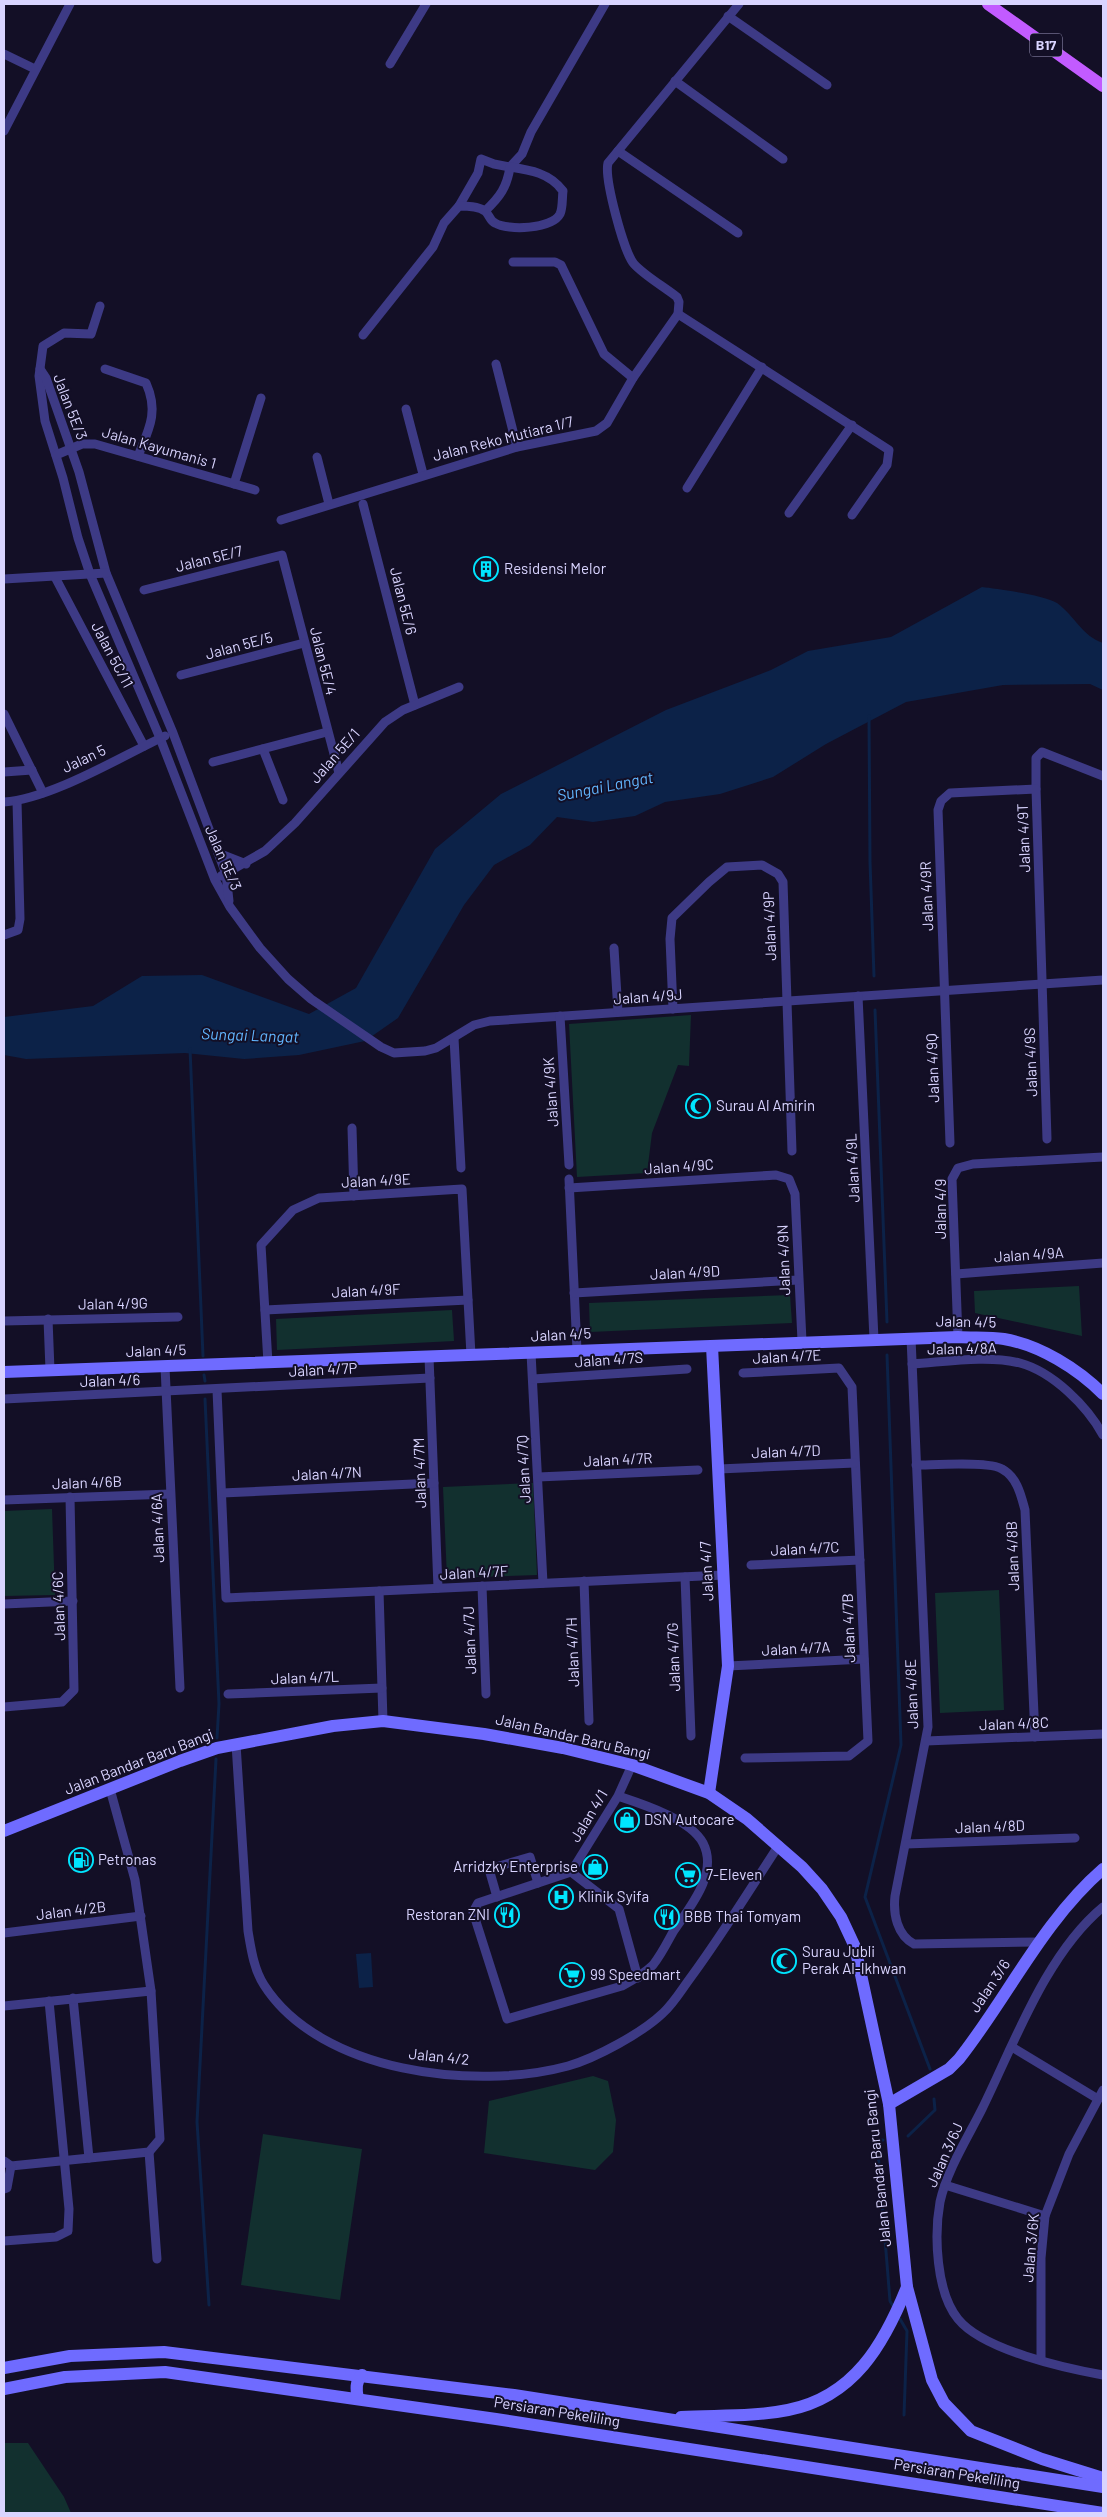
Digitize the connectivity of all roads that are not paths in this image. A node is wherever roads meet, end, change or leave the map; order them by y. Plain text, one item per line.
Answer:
1 (70, 4) edge
2 (426, 4) edge
3 (605, 4) edge
4 (738, 4) edge
5 (988, 4) edge
6 (728, 16) junction
7 (4, 54) edge
8 (390, 64) dead end
9 (35, 69) junction
10 (675, 81) junction
11 (827, 85) dead end
12 (1103, 86) edge
13 (4, 130) edge
14 (618, 151) junction
15 (783, 159) dead end
16 (510, 167) junction
17 (459, 206) junction
18 (485, 211) junction
19 (738, 233) dead end
20 (513, 262) dead end
21 (100, 306) dead end
22 (678, 314) junction
23 (363, 335) dead end
24 (496, 364) dead end
25 (40, 368) junction
26 (762, 368) junction
27 (105, 369) dead end
28 (634, 378) junction
29 (261, 398) dead end
30 (406, 409) dead end
31 (852, 424) junction
32 (517, 447) junction
33 (71, 449) junction
34 (56, 455) junction
35 (138, 456) junction
36 (317, 457) dead end
37 (423, 474) junction
38 (234, 484) junction
39 (687, 488) dead end
40 (256, 490) dead end
41 (328, 504) junction
42 (364, 504) dead end
43 (790, 513) dead end
44 (852, 515) dead end
45 (281, 520) dead end
46 (282, 555) joint
47 (106, 572) junction
48 (90, 574) junction
49 (55, 577) junction
50 (4, 579) edge
51 (144, 590) dead end
52 (304, 643) junction
53 (181, 675) dead end
54 (459, 687) dead end
55 (415, 705) junction
56 (4, 714) edge
57 (327, 732) junction
58 (172, 733) junction
59 (160, 738) junction
60 (144, 746) junction
61 (263, 749) junction
62 (213, 762) dead end
63 (32, 770) junction
64 (4, 772) edge
65 (339, 773) junction
66 (1103, 776) edge
67 (1036, 789) junction
68 (43, 793) junction
69 (283, 800) dead end
70 (941, 800) joint
71 (17, 801) junction
72 (4, 802) edge
73 (218, 853) junction
74 (243, 865) junction
75 (226, 874) junction
76 (215, 880) junction
77 (228, 890) junction
78 (230, 907) junction
79 (4, 935) edge
80 (614, 948) dead end
81 (1103, 980) edge
82 (1042, 984) junction
83 (943, 991) junction
84 (858, 996) junction
85 (786, 1001) junction
86 (673, 1009) junction
87 (618, 1012) junction
88 (560, 1016) junction
89 (454, 1038) junction
90 (352, 1128) dead end
91 (1047, 1139) dead end
92 (950, 1143) dead end
93 (792, 1151) dead end
94 (1103, 1157) edge
95 (569, 1165) dead end
96 (461, 1168) dead end
97 (790, 1179) joint
98 (354, 1196) junction
99 (1103, 1263) edge
100 (956, 1274) junction
101 (798, 1280) junction
102 (574, 1293) junction
103 (468, 1300) junction
104 (265, 1310) junction
105 (178, 1317) dead end
106 (48, 1319) junction
107 (4, 1321) edge
108 (958, 1337) junction
109 (911, 1338) junction
110 (874, 1339) junction
111 (802, 1342) junction
112 (712, 1346) junction
113 (577, 1350) junction
114 (531, 1352) junction
115 (471, 1355) junction
116 (429, 1357) junction
117 (268, 1363) junction
118 (912, 1364) junction
119 (165, 1367) junction
120 (687, 1369) dead end
121 (50, 1370) junction
122 (4, 1372) edge
123 (743, 1373) dead end
124 (430, 1378) junction
125 (533, 1379) junction
126 (852, 1387) joint
127 (217, 1390) junction
128 (166, 1392) junction
129 (1103, 1394) edge
130 (4, 1399) edge
131 (1103, 1435) edge
132 (855, 1463) junction
133 (916, 1465) junction
134 (719, 1469) junction
135 (698, 1470) dead end
136 (538, 1478) junction
137 (434, 1483) junction
138 (222, 1493) junction
139 (170, 1494) junction
140 (70, 1497) junction
141 (4, 1500) edge
142 (860, 1560) junction
143 (751, 1565) dead end
144 (724, 1575) junction
145 (685, 1577) junction
146 (584, 1582) junction
147 (543, 1583) junction
148 (482, 1586) junction
149 (438, 1588) junction
150 (379, 1591) junction
151 (73, 1601) junction
152 (4, 1604) edge
153 (864, 1659) junction
154 (728, 1666) junction
155 (180, 1688) dead end
156 (382, 1688) junction
157 (228, 1694) dead end
158 (486, 1694) dead end
159 (4, 1707) edge
160 (383, 1721) junction
161 (589, 1721) dead end
162 (1103, 1734) edge
163 (691, 1736) dead end
164 (1035, 1737) junction
165 (926, 1741) junction
166 (236, 1744) junction
167 (745, 1758) dead end
168 (632, 1765) junction
169 (110, 1789) junction
170 (710, 1792) junction
171 (618, 1796) junction
172 (4, 1832) edge
173 (1075, 1838) dead end
174 (906, 1844) junction
175 (779, 1845) junction
176 (1103, 1869) edge
177 (571, 1872) junction
178 (538, 1883) junction
179 (497, 1897) junction
180 (1103, 1907) edge
181 (140, 1916) junction
182 (4, 1933) edge
183 (1039, 1942) junction
184 (638, 1978) junction
185 (151, 1991) junction
186 (73, 1998) junction
187 (49, 2001) junction
188 (4, 2006) edge
189 (1012, 2047) junction
190 (1101, 2094) edge
191 (889, 2104) junction
192 (148, 2152) junction
193 (89, 2158) junction
194 (65, 2160) junction
195 (8, 2163) edge
196 (945, 2184) junction
197 (4, 2189) edge
198 (1045, 2216) junction
199 (4, 2241) edge
200 (156, 2259) dead end
201 (907, 2287) junction
202 (1041, 2360) junction
203 (4, 2368) edge
204 (362, 2375) junction
205 (1103, 2375) edge
206 (4, 2389) edge
207 (358, 2398) junction
208 (654, 2418) junction
209 (1103, 2478) edge
210 (1103, 2487) edge
211 (1103, 2513) edge

1 - 9 street
2 - 8 street
3 - 16 street
4 - 6 street
5 - 12 main road, B17
6 - 10 street
6 - 11 street
7 - 9 street
9 - 13 street
10 - 14 street
10 - 15 street
14 - 19 street
14 - 22 street
16 - 17 street
16 - 18 street
16 - 18 street
17 - 18 street
17 - 23 street
20 - 28 street
21 - 25 street
22 - 26 street
22 - 28 street, Jalan Reko Mutiara 1/7
24 - 32 street
25 - 33 street, Jalan 5E/3
25 - 34 street, Jalan 5E/3
26 - 31 street
26 - 39 street
27 - 35 street
28 - 32 street, Jalan Reko Mutiara 1/7
29 - 38 street
30 - 37 street
31 - 43 street
31 - 44 street
32 - 37 street, Jalan Reko Mutiara 1/7
33 - 34 street, Jalan Kayumanis 1
33 - 35 street, Jalan Kayumanis 1
33 - 47 street, Jalan 5E/3
34 - 48 street, Jalan 5E/3
35 - 38 street, Jalan Kayumanis 1
36 - 41 street
37 - 41 street, Jalan Reko Mutiara 1/7
38 - 40 street, Jalan Kayumanis 1
41 - 45 street, Jalan Reko Mutiara 1/7
42 - 55 street, Jalan 5E/6
46 - 51 street, Jalan 5E/7
46 - 52 street, Jalan 5E/4
47 - 48 street
47 - 58 street, Jalan 5E/3
48 - 49 street
48 - 59 street, Jalan 5E/3
49 - 50 street
49 - 60 street, Jalan 5C/11
52 - 53 street, Jalan 5E/5
52 - 57 street, Jalan 5E/4
54 - 55 street, Jalan 5E/1
55 - 65 street, Jalan 5E/1
56 - 63 street
57 - 61 street
57 - 65 street, Jalan 5E/4
58 - 59 street, Jalan 5
58 - 73 street, Jalan 5E/3
59 - 60 street, Jalan 5
59 - 76 street, Jalan 5E/3
60 - 68 street, Jalan 5
61 - 62 street
61 - 69 street
63 - 64 street
63 - 68 street
65 - 74 street, Jalan 5E/1
66 - 67 street
67 - 70 street, Jalan 4/9T
67 - 82 street, Jalan 4/9T
68 - 71 street, Jalan 5
70 - 83 street, Jalan 4/9R
71 - 72 street, Jalan 5
71 - 79 street
73 - 74 street
73 - 75 street, Jalan 5E/3
74 - 75 street, Jalan 5E/1
74 - 77 street, Jalan 5E/1
75 - 76 street, Jalan 5E/1
75 - 77 street, Jalan 5E/3
76 - 78 street, Jalan 5E/3
77 - 78 street, Jalan 5E/3
78 - 89 street, Jalan 4/9J
80 - 87 street
81 - 82 street
82 - 83 street
82 - 91 street, Jalan 4/9S
83 - 84 street
83 - 92 street, Jalan 4/9Q
84 - 85 street, Jalan 4/9J
84 - 110 street, Jalan 4/9L
85 - 86 street, Jalan 4/9J
85 - 86 street, Jalan 4/9P
85 - 93 street
86 - 87 street, Jalan 4/9J
87 - 88 street, Jalan 4/9J
88 - 89 street, Jalan 4/9J
88 - 95 street, Jalan 4/9K
89 - 96 street
90 - 98 street
94 - 100 street, Jalan 4/9
97 - 101 street, Jalan 4/9N
97 - 102 street, Jalan 4/9C
98 - 103 street, Jalan 4/9E
98 - 104 street, Jalan 4/9E
99 - 100 street, Jalan 4/9A
100 - 108 street, Jalan 4/9
101 - 102 street, Jalan 4/9D
101 - 111 street, Jalan 4/9N
102 - 113 street, Jalan 4/9C
103 - 104 street, Jalan 4/9F
103 - 115 street, Jalan 4/9E
104 - 117 street, Jalan 4/9E
105 - 106 street, Jalan 4/9G
106 - 107 street, Jalan 4/9G
106 - 121 street
108 - 109 street, Jalan 4/5
108 - 129 street, Jalan 4/5
109 - 110 street, Jalan 4/5
109 - 118 street, Jalan 4/8E
110 - 111 street, Jalan 4/5
111 - 112 street, Jalan 4/5
112 - 113 street, Jalan 4/5
112 - 134 street, Jalan 4/7
113 - 114 street, Jalan 4/5
114 - 115 street, Jalan 4/5
114 - 125 street, Jalan 4/7Q
115 - 116 street, Jalan 4/5
116 - 117 street, Jalan 4/5
116 - 124 street, Jalan 4/7M
117 - 119 street, Jalan 4/5
118 - 131 street, Jalan 4/8A
118 - 133 street, Jalan 4/8E
119 - 121 street, Jalan 4/5
119 - 128 street, Jalan 4/6A
120 - 125 street, Jalan 4/7S
121 - 122 street, Jalan 4/5
123 - 126 street, Jalan 4/7E
124 - 127 street, Jalan 4/7P
124 - 137 street, Jalan 4/7M
125 - 136 street, Jalan 4/7Q
126 - 132 street, Jalan 4/7B
127 - 128 street, Jalan 4/6
127 - 138 street
128 - 130 street, Jalan 4/6
128 - 139 street, Jalan 4/6A
132 - 134 street, Jalan 4/7D
132 - 142 street, Jalan 4/7B
133 - 164 street, Jalan 4/8B
133 - 165 street, Jalan 4/8E
134 - 144 street, Jalan 4/7
135 - 136 street, Jalan 4/7R
136 - 147 street, Jalan 4/7Q
137 - 138 street, Jalan 4/7N
137 - 149 street, Jalan 4/7M
138 - 150 street, Jalan 4/7F
139 - 140 street, Jalan 4/6B
139 - 155 street, Jalan 4/6A
140 - 141 street, Jalan 4/6B
140 - 151 street, Jalan 4/6C
142 - 143 street, Jalan 4/7C
142 - 153 street, Jalan 4/7B
144 - 145 street, Jalan 4/7F
144 - 154 street, Jalan 4/7
145 - 146 street, Jalan 4/7F
145 - 163 street, Jalan 4/7G
146 - 147 street, Jalan 4/7F
146 - 161 street, Jalan 4/7H
147 - 148 street, Jalan 4/7F
148 - 149 street, Jalan 4/7F
148 - 158 street, Jalan 4/7J
149 - 150 street, Jalan 4/7F
150 - 156 street
151 - 152 street
151 - 159 street, Jalan 4/6C
153 - 154 street, Jalan 4/7A
153 - 167 street, Jalan 4/7B
154 - 170 street, Jalan 4/7
156 - 157 street, Jalan 4/7L
156 - 160 street
160 - 166 street, Jalan Bandar Baru Bangi
160 - 168 street, Jalan Bandar Baru Bangi
162 - 164 street, Jalan 4/8C
164 - 165 street, Jalan 4/8C
165 - 174 street, Jalan 4/8E
166 - 169 street, Jalan Bandar Baru Bangi
166 - 175 street, Jalan 4/2
168 - 170 street, Jalan Bandar Baru Bangi
168 - 171 street, Jalan 4/1
169 - 172 street, Jalan Bandar Baru Bangi
169 - 181 street
170 - 175 street, Jalan Bandar Baru Bangi
171 - 177 street, Jalan 4/1
171 - 184 street
173 - 174 street, Jalan 4/8D
174 - 183 street, Jalan 4/8E
175 - 191 street, Jalan Bandar Baru Bangi
176 - 183 street, Jalan 3/6
177 - 178 street
177 - 184 street
178 - 179 street
178 - 179 street
179 - 184 street
180 - 189 street, Jalan 3/6J
181 - 182 street, Jalan 4/2B
181 - 185 street
183 - 191 street, Jalan 3/6
185 - 186 street
185 - 192 street
186 - 187 street
186 - 193 street
187 - 188 street
187 - 194 street
189 - 190 street
189 - 196 street, Jalan 3/6J
190 - 198 street, Jalan 3/6K
191 - 201 street, Jalan Bandar Baru Bangi
192 - 193 street
192 - 200 street
193 - 194 street
194 - 195 street
194 - 199 street
195 - 197 street
196 - 198 street
196 - 202 street, Jalan 3/6J
198 - 202 street, Jalan 3/6K
201 - 208 street
201 - 209 street, Jalan Bandar Baru Bangi
202 - 205 street, Jalan 3/6J
203 - 204 street, Persiaran Pekeliling
204 - 207 street
204 - 208 street, Persiaran Pekeliling
206 - 207 street, Persiaran Pekeliling
207 - 211 street, Persiaran Pekeliling
208 - 210 street, Persiaran Pekeliling

